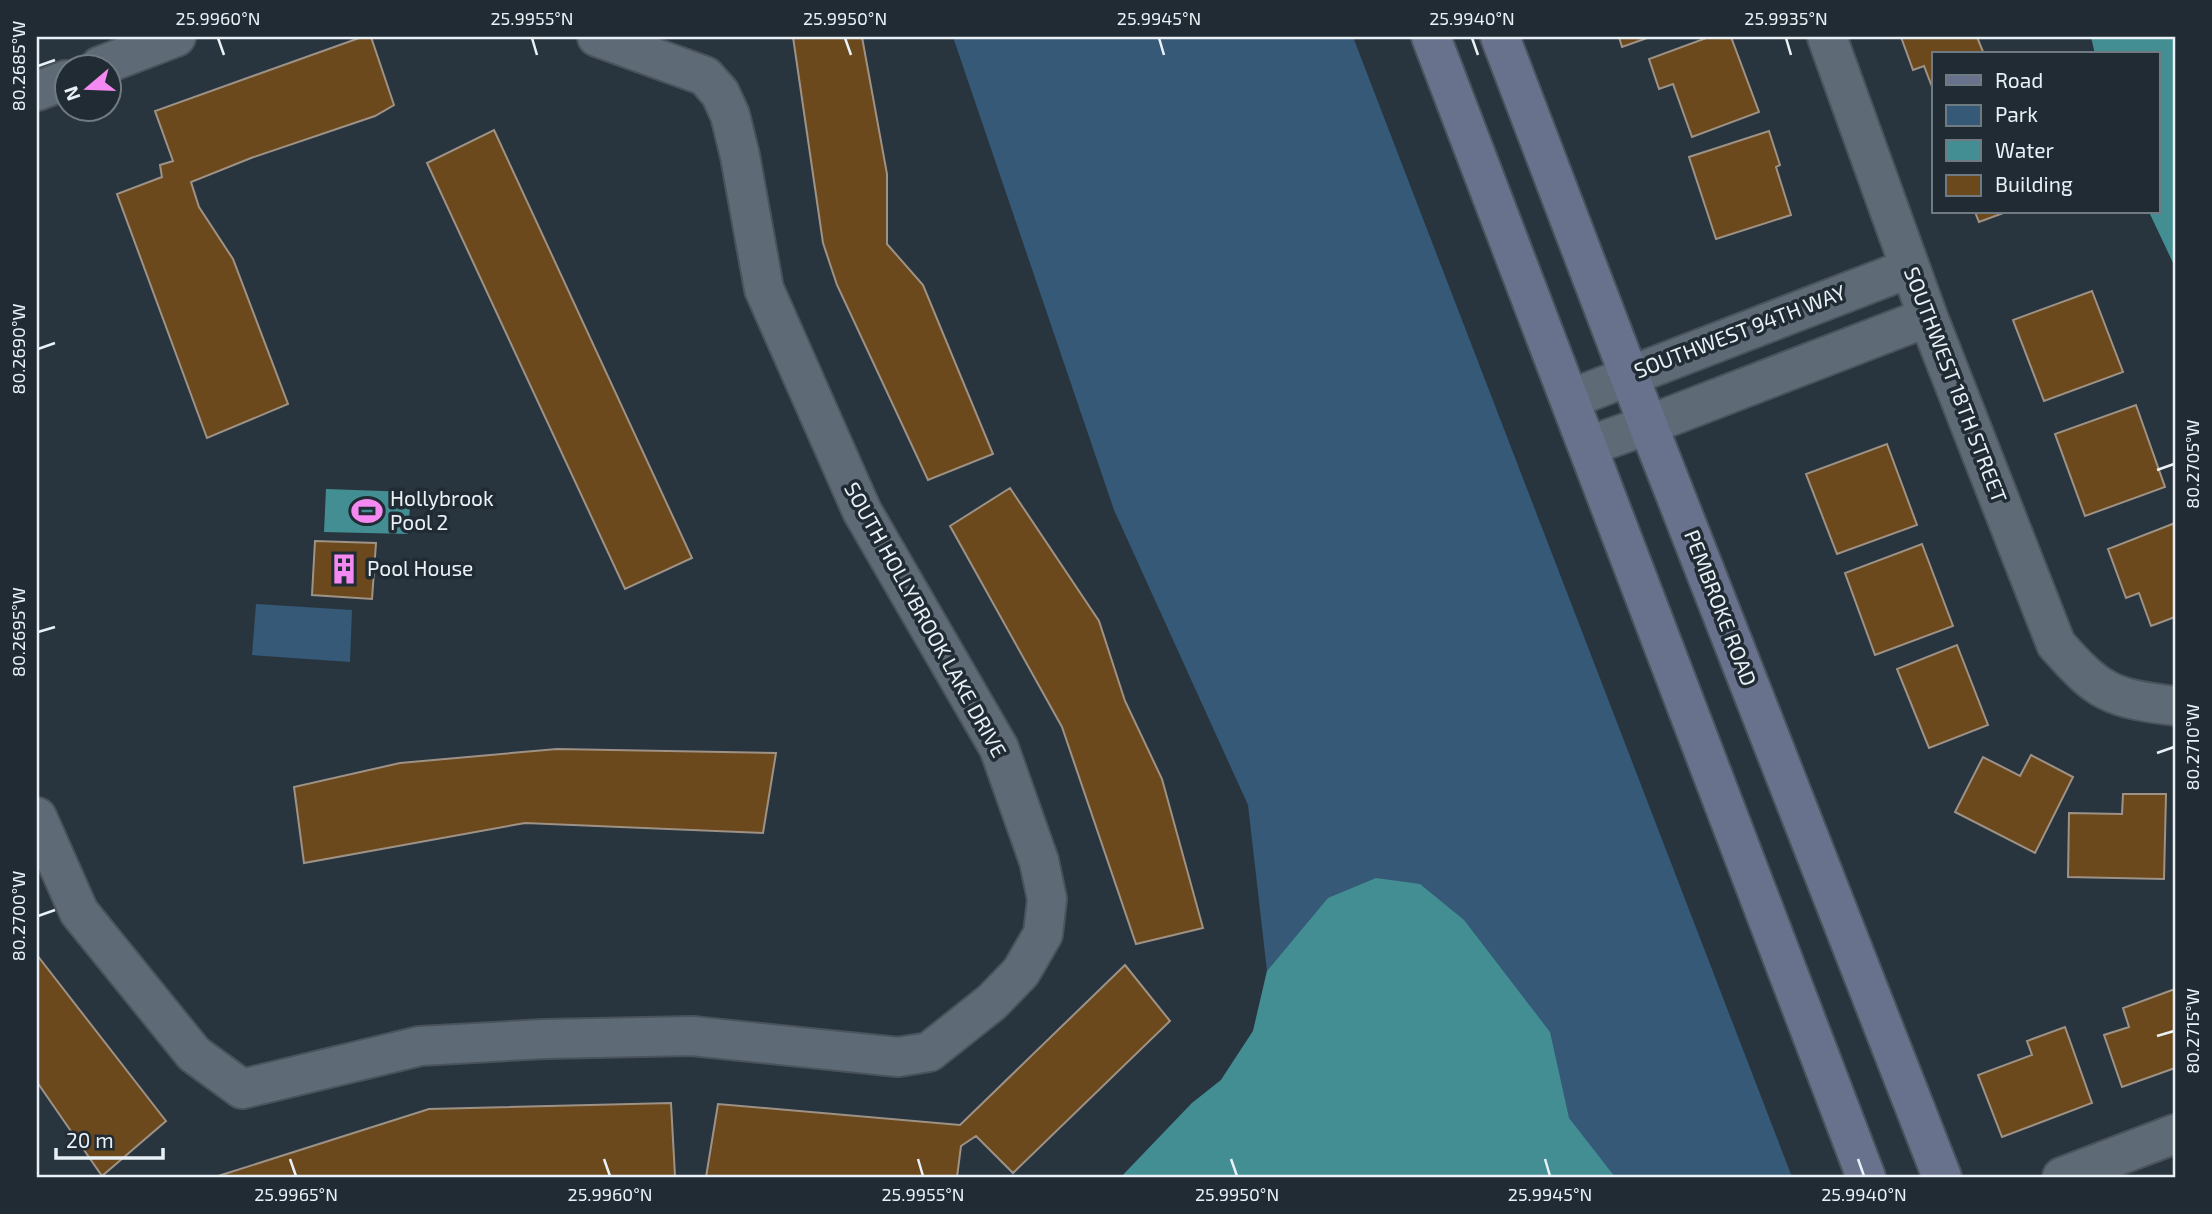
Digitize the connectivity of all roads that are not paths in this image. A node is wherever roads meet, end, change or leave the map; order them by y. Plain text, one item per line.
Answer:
1 (176, 37) edge
2 (597, 37) edge
3 (1431, 37) edge
4 (1500, 37) edge
5 (1827, 37) edge
6 (122, 58) edge
7 (1910, 268) junction
8 (1928, 317) junction
9 (1629, 374) junction
10 (1570, 399) junction
11 (1648, 425) junction
12 (1588, 446) junction
13 (2175, 706) edge
14 (37, 817) edge
15 (2175, 1134) edge
16 (1866, 1177) edge
17 (1942, 1177) edge
18 (2062, 1177) edge

1 - 6 street
2 - 14 street, SOUTH HOLLYBROOK LAKE DRIVE
3 - 10 main road
4 - 9 main road, PEMBROKE ROAD
5 - 7 street, SOUTHWEST 18TH STREET
7 - 8 street, SOUTHWEST 18TH STREET
7 - 9 street, SOUTHWEST 94TH WAY
8 - 11 street
8 - 13 street, SOUTHWEST 18TH STREET
9 - 10 street, SOUTHWEST 94TH WAY
9 - 11 main road, PEMBROKE ROAD
10 - 12 main road
11 - 12 street
11 - 17 main road, PEMBROKE ROAD
12 - 16 main road
15 - 18 street

